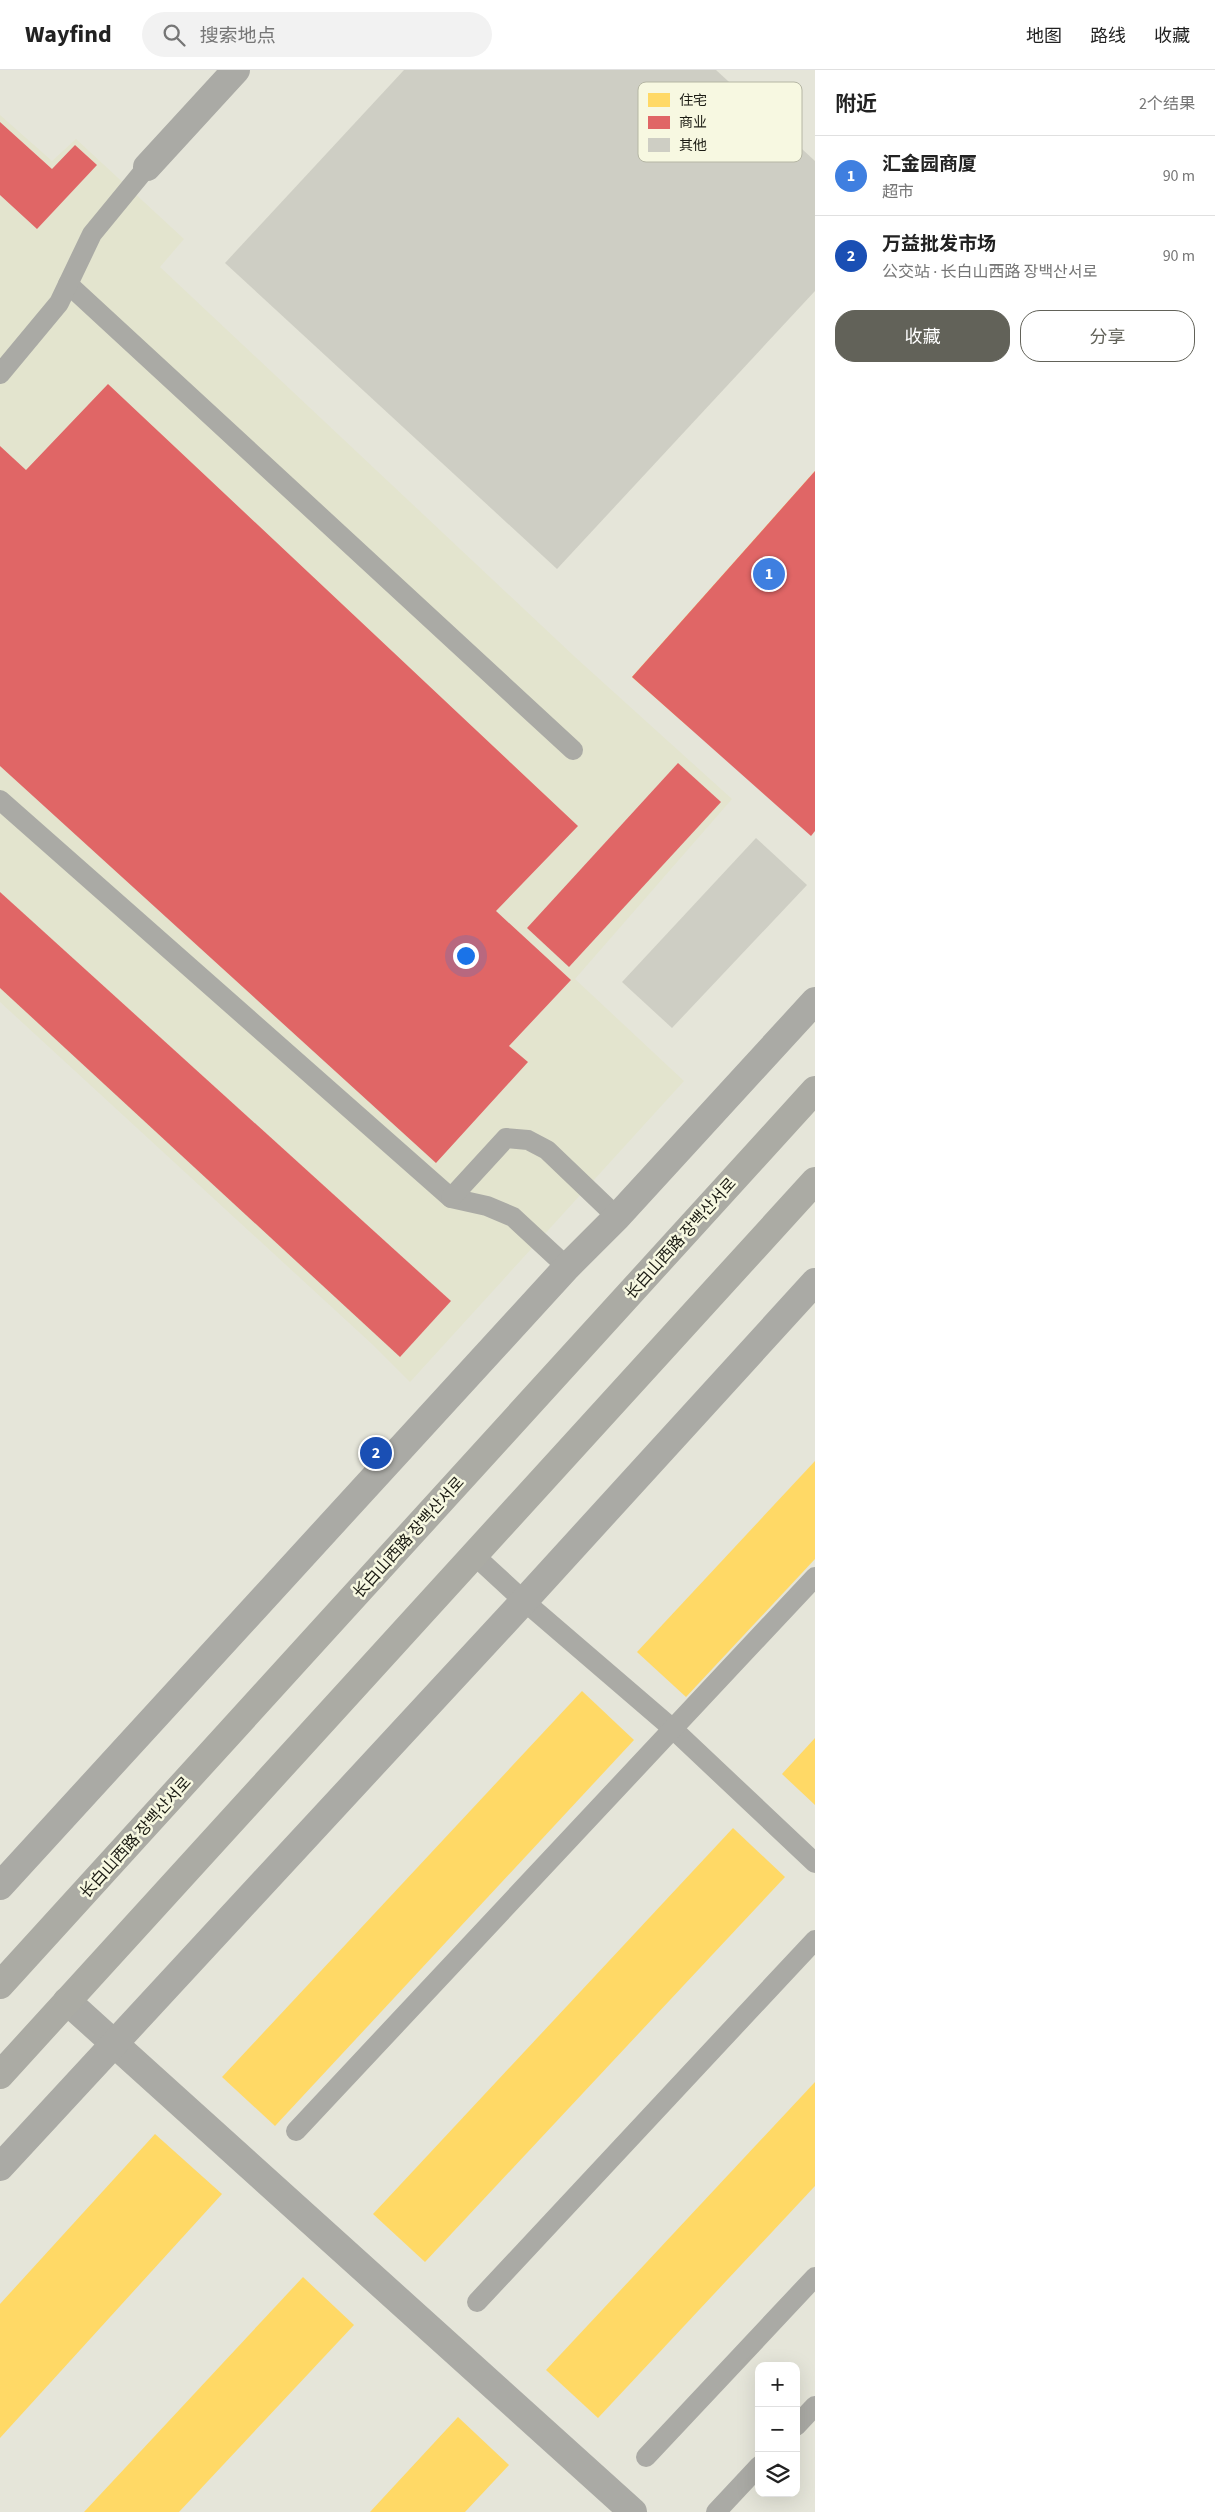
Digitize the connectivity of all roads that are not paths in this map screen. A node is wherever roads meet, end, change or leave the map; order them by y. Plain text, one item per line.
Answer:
1 (236, 70) edge
2 (147, 167) joint
3 (68, 284) junction
4 (0, 374) edge
5 (573, 750) dead end
6 (0, 800) edge
7 (815, 1002) edge
8 (815, 1090) edge
9 (815, 1181) edge
10 (451, 1198) junction
11 (617, 1217) junction
12 (567, 1267) junction
13 (815, 1282) edge
14 (474, 1555) junction
15 (815, 1577) edge
16 (524, 1601) junction
17 (673, 1729) junction
18 (815, 1863) edge
19 (0, 1886) edge
20 (815, 1940) edge
21 (0, 1985) edge
22 (67, 2001) junction
23 (114, 2043) junction
24 (0, 2074) edge
25 (296, 2131) dead end
26 (0, 2167) edge
27 (815, 2277) edge
28 (477, 2302) dead end
29 (815, 2406) edge
30 (800, 2422) edge
31 (646, 2457) dead end
32 (755, 2470) edge
33 (633, 2512) edge
34 (716, 2512) edge

1 - 2 street
2 - 3 lane
3 - 4 lane
3 - 5 lane
6 - 10 lane
7 - 11 street
8 - 21 main road, 长白山西路 장백산서로
9 - 14 main road
10 - 11 lane
10 - 12 lane
11 - 12 street
12 - 19 street
13 - 16 street
14 - 16 lane
14 - 22 main road
15 - 17 lane
16 - 17 lane
16 - 23 street
17 - 18 lane
17 - 25 lane
20 - 28 lane
22 - 23 street
22 - 24 main road
23 - 26 street
23 - 33 street
27 - 31 lane
29 - 30 lane
32 - 34 lane

